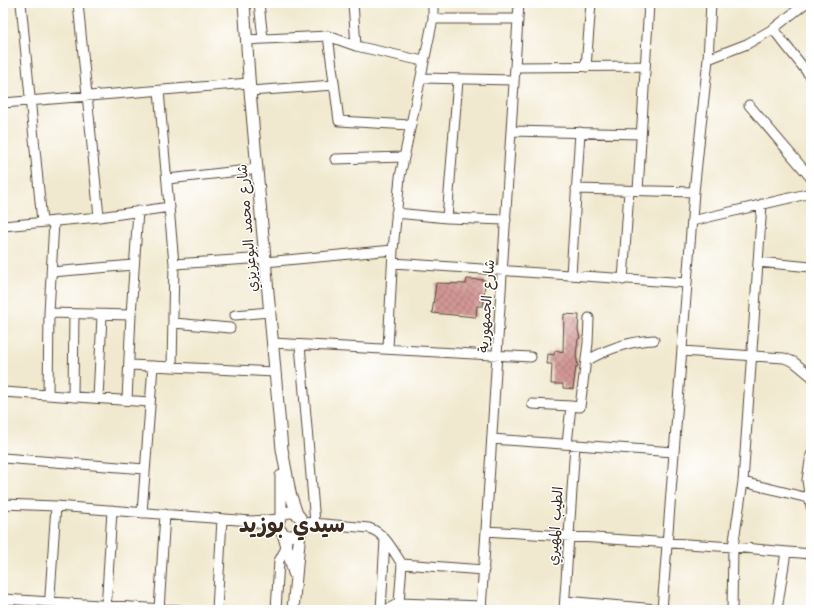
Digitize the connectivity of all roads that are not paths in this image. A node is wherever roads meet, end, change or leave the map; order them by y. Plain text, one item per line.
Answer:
1 (21, 3) edge
2 (78, 3) edge
3 (244, 3) edge
4 (260, 3) edge
5 (353, 3) edge
6 (433, 3) edge
7 (519, 3) edge
8 (591, 3) edge
9 (649, 3) edge
10 (711, 3) edge
11 (806, 3) edge
12 (433, 19) junction
13 (518, 19) junction
14 (773, 29) junction
15 (328, 36) junction
16 (263, 39) junction
17 (246, 40) junction
18 (356, 46) junction
19 (708, 59) junction
20 (423, 61) junction
21 (645, 66) junction
22 (515, 67) junction
23 (586, 67) junction
24 (811, 77) edge
25 (421, 78) junction
26 (458, 80) junction
27 (514, 80) junction
28 (334, 85) junction
29 (250, 87) junction
30 (159, 91) junction
31 (88, 96) junction
32 (31, 101) junction
33 (3, 103) edge
34 (749, 105) dead end
35 (410, 125) junction
36 (511, 131) junction
37 (580, 132) junction
38 (641, 134) junction
39 (404, 157) junction
40 (335, 159) dead end
41 (257, 169) junction
42 (811, 178) edge
43 (168, 179) junction
44 (576, 189) junction
45 (633, 191) junction
46 (694, 192) junction
47 (811, 193) edge
48 (762, 204) junction
49 (170, 207) junction
50 (138, 211) junction
51 (396, 213) junction
52 (99, 217) junction
53 (447, 218) junction
54 (506, 220) junction
55 (692, 220) junction
56 (54, 221) junction
57 (42, 222) junction
58 (3, 226) edge
59 (393, 250) junction
60 (265, 260) junction
61 (758, 262) junction
62 (393, 263) junction
63 (174, 264) junction
64 (134, 265) junction
65 (811, 267) edge
66 (502, 271) junction
67 (52, 272) junction
68 (571, 275) junction
69 (623, 280) junction
70 (687, 284) junction
71 (270, 312) junction
72 (49, 313) junction
73 (74, 314) junction
74 (130, 315) junction
75 (235, 315) dead end
76 (102, 316) junction
77 (589, 318) dead end
78 (174, 323) junction
79 (230, 328) dead end
80 (654, 340) dead end
81 (272, 343) junction
82 (300, 344) junction
83 (388, 348) junction
84 (682, 351) junction
85 (497, 355) junction
86 (750, 356) junction
87 (531, 357) dead end
88 (586, 361) junction
89 (130, 365) junction
90 (153, 366) junction
91 (172, 367) junction
92 (275, 372) junction
93 (811, 376) edge
94 (3, 392) edge
95 (48, 395) junction
96 (73, 397) junction
97 (98, 398) junction
98 (127, 400) junction
99 (150, 402) junction
100 (532, 404) dead end
101 (571, 406) junction
102 (492, 439) junction
103 (571, 444) junction
104 (282, 449) junction
105 (674, 452) junction
106 (811, 455) edge
107 (3, 458) edge
108 (145, 469) junction
109 (742, 482) junction
110 (810, 503) edge
111 (3, 504) edge
112 (56, 506) junction
113 (112, 510) junction
114 (142, 513) junction
115 (165, 514) junction
116 (222, 519) junction
117 (300, 522) junction
118 (315, 523) junction
119 (281, 524) junction
120 (486, 531) junction
121 (569, 537) junction
122 (385, 539) junction
123 (667, 543) junction
124 (287, 546) junction
125 (733, 547) junction
126 (786, 552) junction
127 (811, 554) edge
128 (402, 564) junction
129 (484, 570) junction
130 (296, 579) junction
131 (3, 599) edge
132 (399, 603) junction
133 (50, 606) edge
134 (564, 606) edge
135 (106, 608) edge
136 (481, 608) edge
137 (159, 609) edge
138 (180, 610) edge
139 (217, 610) edge
140 (276, 610) edge
141 (293, 610) edge
142 (380, 610) edge
143 (386, 610) edge
144 (664, 610) edge
145 (732, 610) edge
146 (777, 610) edge

1 - 32 street
2 - 31 street
3 - 17 main road, شارع محمد البوعزيزي
4 - 16 street
5 - 18 street
6 - 12 street
7 - 13 street, شارع الجمهورية
8 - 23 street
9 - 21 street
10 - 19 street
11 - 14 street
12 - 13 street
12 - 20 street
13 - 22 street, شارع الجمهورية
14 - 19 street
14 - 24 street
15 - 16 street
15 - 18 street
15 - 28 street
16 - 17 street
17 - 29 main road, شارع محمد البوعزيزي
18 - 20 street
19 - 46 street
20 - 25 street
21 - 23 street
21 - 38 street
22 - 23 street
22 - 27 street, شارع الجمهورية
25 - 26 street
25 - 35 street
26 - 27 street
26 - 53 street
27 - 36 street, شارع الجمهورية
28 - 29 street
28 - 35 street
29 - 30 street
29 - 41 main road, شارع محمد البوعزيزي
30 - 31 street
30 - 43 street
31 - 32 street
31 - 52 street
32 - 33 street
32 - 57 street
34 - 42 street
35 - 39 street
36 - 37 street
36 - 54 street, شارع الجمهورية
37 - 38 street
37 - 44 street
38 - 45 street
39 - 40 street
39 - 51 street
41 - 43 street
41 - 60 main road, شارع محمد البوعزيزي
43 - 49 street
44 - 45 street
44 - 68 street
45 - 46 street
45 - 69 street
46 - 55 street
47 - 48 street
48 - 55 street
48 - 61 street
49 - 50 street
49 - 63 street
50 - 52 street
50 - 64 street
51 - 53 street
51 - 59 street
52 - 56 street
53 - 54 street
54 - 66 street, شارع الجمهورية
55 - 70 street
56 - 57 street
56 - 67 street
57 - 58 street
59 - 60 street
59 - 62 street
60 - 63 street
60 - 71 main road, شارع محمد البوعزيزي
61 - 65 street
61 - 86 street
62 - 66 street
62 - 83 street
63 - 78 street
64 - 67 street
64 - 74 street
66 - 68 street
66 - 85 street, شارع الجمهورية
67 - 72 street
68 - 69 street
69 - 70 street
70 - 84 street
71 - 75 street
71 - 81 main road, شارع محمد البوعزيزي
72 - 73 street
72 - 95 street
73 - 76 street
73 - 96 street
74 - 76 street
74 - 89 street
76 - 97 street
77 - 88 street
78 - 79 street
78 - 91 street
80 - 88 street
81 - 82 street
81 - 92 main road, شارع محمد البوعزيزي
82 - 83 street
82 - 118 street
83 - 85 street
84 - 86 street
84 - 105 street
85 - 87 street
85 - 102 street, شارع الجمهورية
86 - 93 street
86 - 109 street
88 - 101 street
89 - 90 street
89 - 98 street
90 - 91 street
90 - 99 street
91 - 92 street
92 - 104 main road, شارع محمد البوعزيزي
94 - 95 street
95 - 96 street
96 - 97 street
97 - 98 street
98 - 99 street
99 - 108 street
100 - 101 street
101 - 103 street, الطيب المهيري
102 - 103 street
102 - 120 street, شارع الجمهورية
103 - 105 street
103 - 121 street, الطيب المهيري
104 - 117 main road, شارع محمد البوعزيزي
104 - 119 main road, شارع محمد البوعزيزي
105 - 123 street
106 - 110 street
107 - 108 street
108 - 114 street
109 - 110 street
109 - 125 street
111 - 112 street
112 - 113 street
112 - 133 street
113 - 114 street
113 - 135 street
114 - 115 street
115 - 116 street
115 - 137 street
116 - 119 street
116 - 139 street
117 - 118 street
117 - 119 main road
117 - 119 main road
117 - 130 main road
118 - 122 street
119 - 124 main road, شارع محمد البوعزيزي
120 - 121 street
120 - 129 street, شارع الجمهورية
121 - 123 street
121 - 134 street, الطيب المهيري
122 - 128 street
122 - 142 street
123 - 125 street
123 - 144 street
124 - 130 main road, شارع محمد البوعزيزي
124 - 140 street
125 - 126 street
125 - 145 street
126 - 127 street
126 - 146 street
128 - 129 street
128 - 132 street
129 - 136 street, شارع الجمهورية
130 - 141 main road
131 - 133 street
132 - 136 street
132 - 143 street
133 - 135 street
134 - 144 street
135 - 137 street
137 - 138 street

